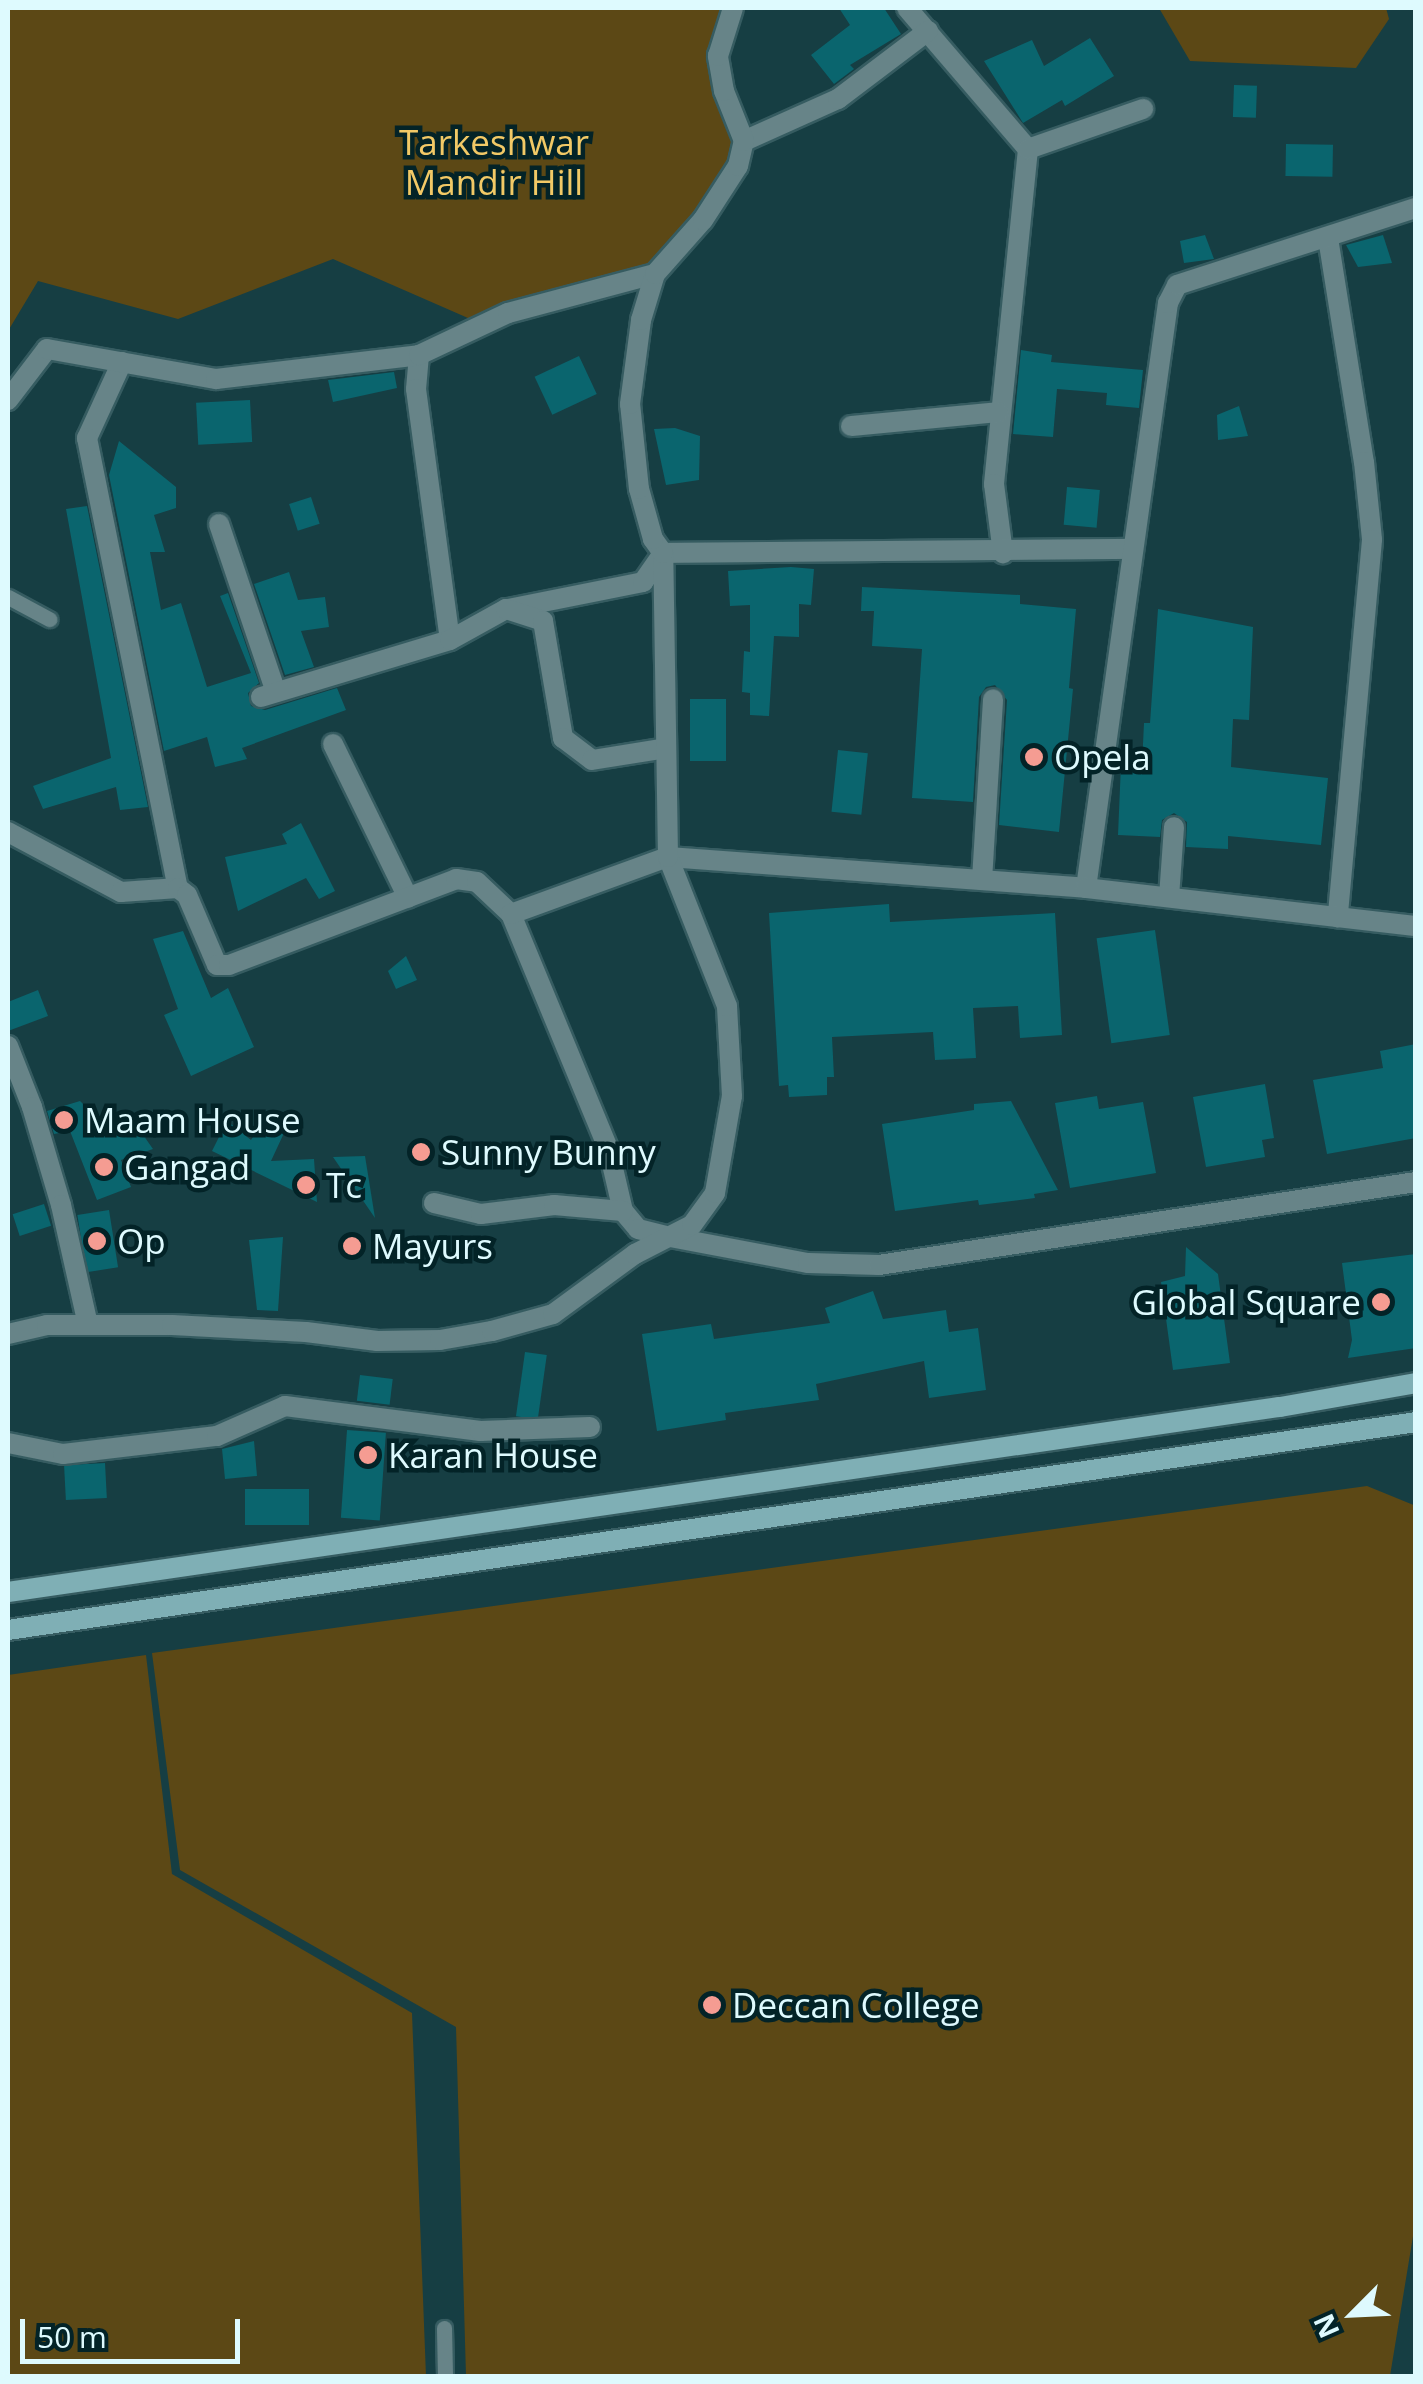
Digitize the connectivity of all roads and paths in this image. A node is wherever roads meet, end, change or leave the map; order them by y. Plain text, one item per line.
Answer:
1 (733, 8) edge
2 (907, 8) edge
3 (928, 31) junction
4 (1143, 109) dead end
5 (744, 142) junction
6 (1028, 149) junction
7 (1416, 208) edge
8 (1328, 238) junction
9 (655, 274) junction
10 (419, 356) junction
11 (122, 362) junction
12 (8, 400) edge
13 (998, 412) junction
14 (851, 426) dead end
15 (219, 524) dead end
16 (1132, 549) junction
17 (663, 553) junction
18 (1004, 553) junction
19 (8, 598) edge
20 (506, 610) junction
21 (49, 619) dead end
22 (450, 640) junction
23 (993, 698) dead end
24 (333, 744) dead end
25 (666, 748) junction
26 (1174, 827) dead end
27 (8, 832) edge
28 (668, 857) junction
29 (982, 880) junction
30 (178, 888) junction
31 (1086, 888) junction
32 (1169, 897) junction
33 (408, 898) junction
34 (511, 914) junction
35 (1338, 917) junction
36 (1416, 926) edge
37 (8, 1046) edge
38 (1416, 1182) edge
39 (434, 1203) dead end
40 (623, 1211) junction
41 (670, 1238) junction
42 (88, 1325) junction
43 (8, 1334) edge
44 (1416, 1383) edge
45 (1416, 1422) edge
46 (590, 1427) dead end
47 (8, 1443) edge
48 (8, 1592) edge
49 (8, 1630) edge
50 (444, 2328) dead end
51 (446, 2376) edge

1 - 5 street
2 - 3 street
3 - 5 street
3 - 6 street
4 - 6 street
5 - 9 street
6 - 13 street
7 - 8 street
8 - 16 street
8 - 35 street
9 - 10 street
9 - 17 street
10 - 11 street
10 - 22 street
11 - 12 street
11 - 30 street
13 - 14 street
13 - 18 street
15 - 22 street
16 - 18 street
16 - 31 street
17 - 18 street
17 - 20 street
17 - 25 street
19 - 21 lane
20 - 22 street
20 - 25 street
23 - 29 street
24 - 33 street
25 - 28 street
26 - 32 street
27 - 30 street
28 - 29 street
28 - 34 street
28 - 41 street
29 - 31 street
30 - 33 street
31 - 32 street
32 - 35 street
33 - 34 street
34 - 40 street
35 - 36 street
37 - 42 street
38 - 41 street
39 - 40 street
40 - 41 street
41 - 42 street
42 - 43 street
44 - 48 street
45 - 49 street
46 - 47 street
50 - 51 lane

